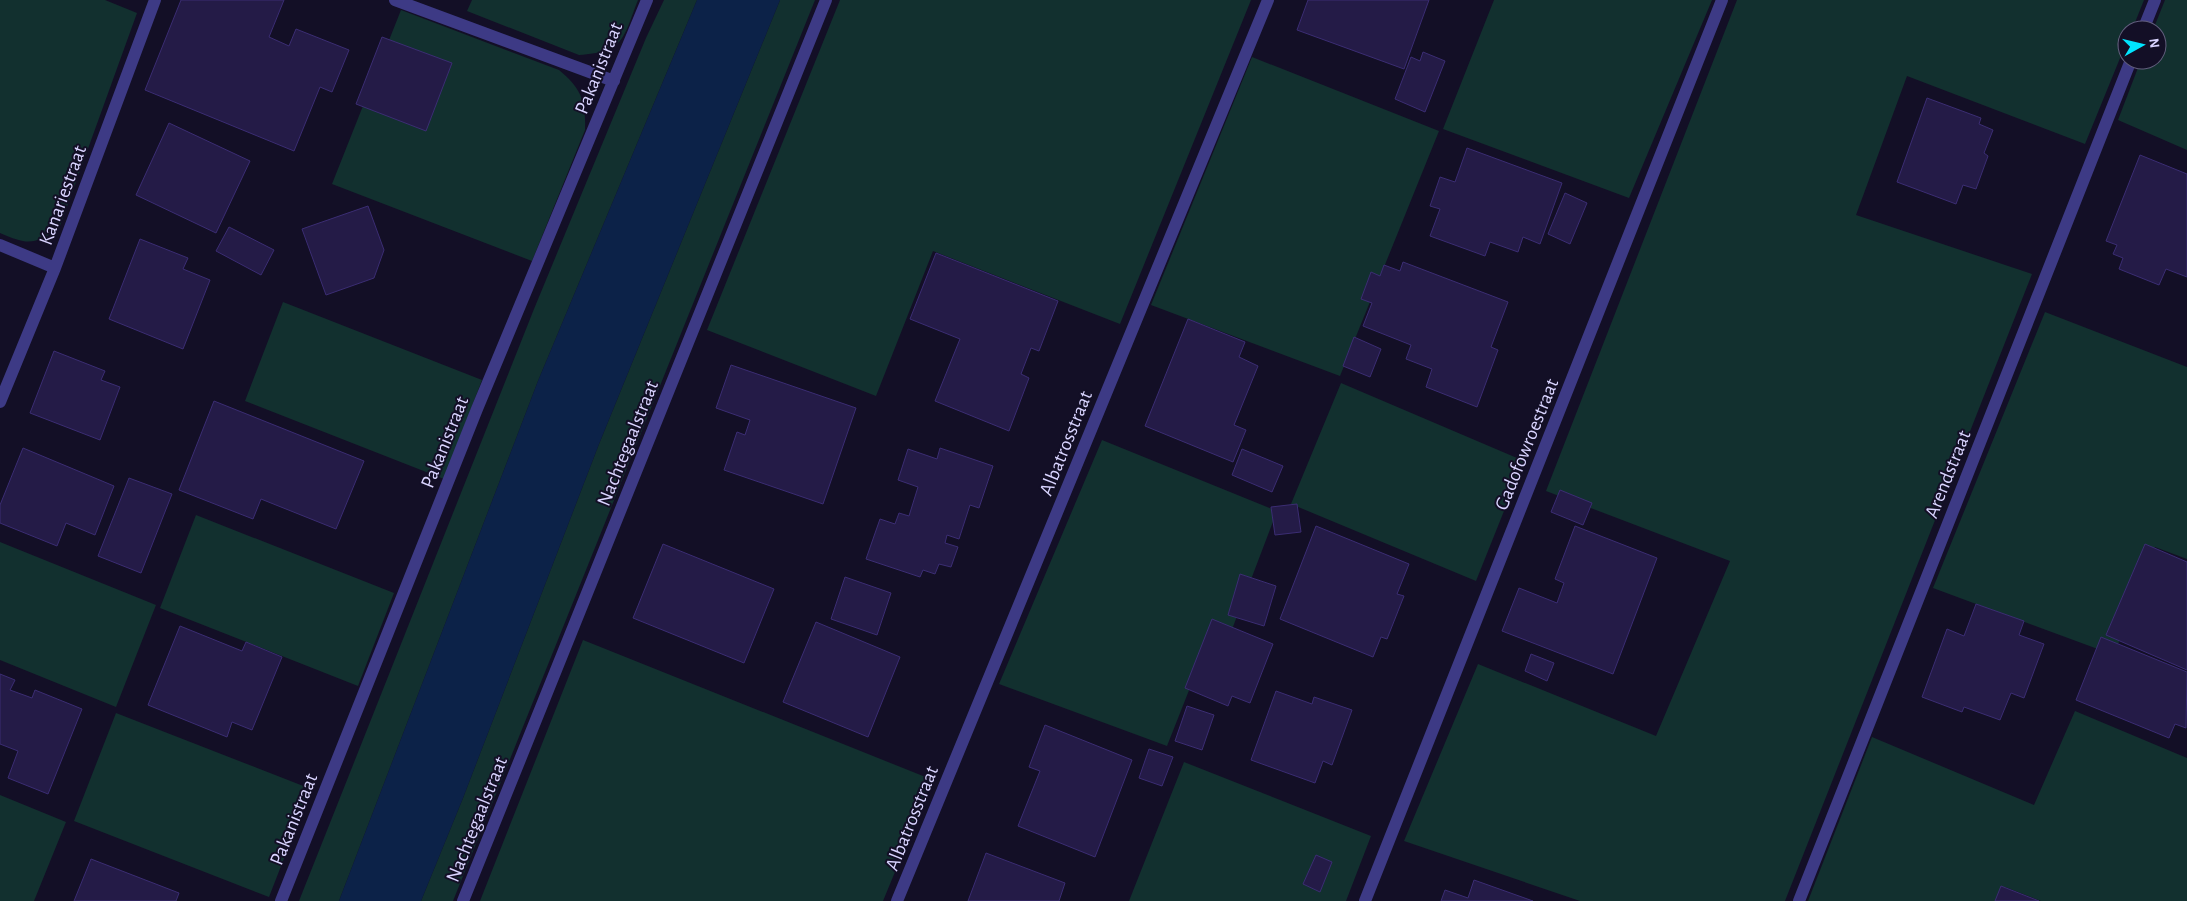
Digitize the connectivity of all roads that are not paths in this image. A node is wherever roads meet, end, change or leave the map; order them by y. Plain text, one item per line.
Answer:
1 (155, 0) edge
2 (395, 0) edge
3 (647, 0) edge
4 (826, 0) edge
5 (1268, 0) edge
6 (1722, 0) edge
7 (2155, 0) edge
8 (2147, 20) edge
9 (2127, 70) edge
10 (614, 81) junction
11 (0, 245) edge
12 (55, 268) junction
13 (0, 402) edge
14 (281, 901) edge
15 (463, 901) edge
16 (897, 901) edge
17 (1365, 901) edge
18 (1799, 901) edge

1 - 12 street, Kanariestraat
2 - 10 street
3 - 10 street, Pakanistraat
4 - 15 street, Nachtegaalstraat
5 - 16 street, Albatrosstraat
6 - 17 street, Gadofowroestraat
7 - 8 street
9 - 18 street, Arendstraat
10 - 14 street, Pakanistraat
11 - 12 street
12 - 13 street, Kanariestraat

